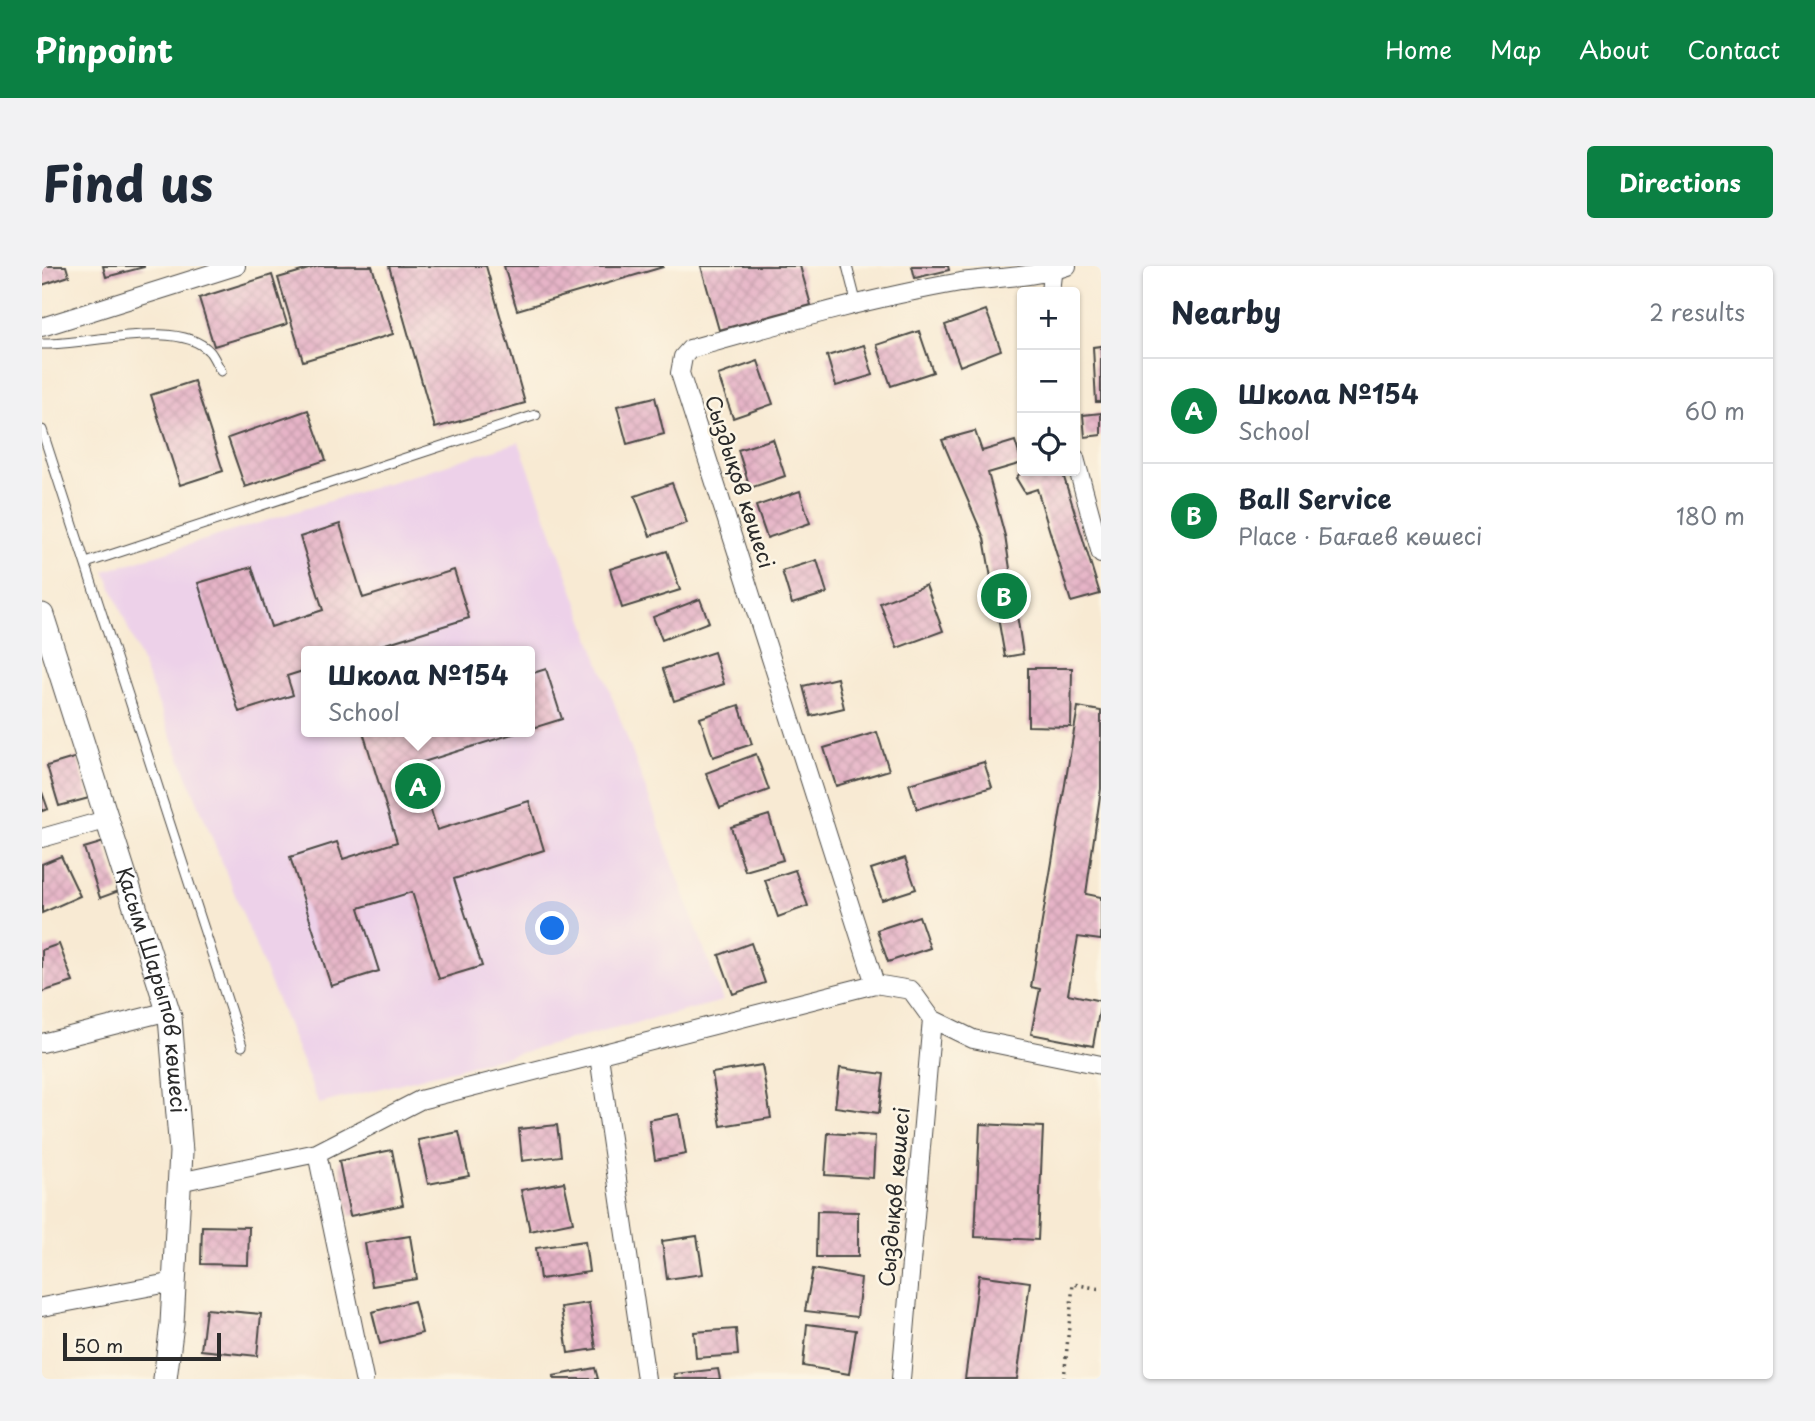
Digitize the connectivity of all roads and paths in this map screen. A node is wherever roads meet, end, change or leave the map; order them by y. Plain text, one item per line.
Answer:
1 (236, 266) edge
2 (847, 266) edge
3 (1057, 268) edge
4 (1051, 287) edge
5 (857, 304) junction
6 (42, 327) edge
7 (42, 344) edge
8 (220, 371) dead end
9 (536, 415) dead end
10 (42, 430) edge
11 (1080, 476) edge
12 (1101, 554) edge
13 (86, 563) junction
14 (42, 617) edge
15 (109, 819) junction
16 (42, 838) edge
17 (875, 984) junction
18 (169, 1010) junction
19 (932, 1020) junction
20 (42, 1043) edge
21 (243, 1046) dead end
22 (599, 1056) junction
23 (1101, 1065) edge
24 (317, 1153) junction
25 (179, 1182) junction
26 (174, 1282) junction
27 (1101, 1289) edge
28 (42, 1307) edge
29 (165, 1379) edge
30 (364, 1379) edge
31 (646, 1379) edge
32 (901, 1379) edge
33 (1064, 1379) edge

1 - 6 street
2 - 5 lane
3 - 4 street
3 - 5 street, Сыздықов көшесі
5 - 17 street, Сыздықов көшесі
7 - 8 lane
9 - 13 lane
10 - 13 lane
11 - 12 street
13 - 21 lane
14 - 15 street, Қасым Шарыпов көшесі
15 - 16 street
15 - 18 street, Қасым Шарыпов көшесі
17 - 19 street
17 - 22 street
18 - 20 street
18 - 25 street, Қасым Шарыпов көшесі
19 - 23 street
19 - 32 street, Сыздықов көшесі
22 - 24 street
22 - 31 street
24 - 25 street
24 - 30 street
25 - 26 street, Қасым Шарыпов көшесі
26 - 28 street
26 - 29 street, Қасым Шарыпов көшесі
27 - 33 path

